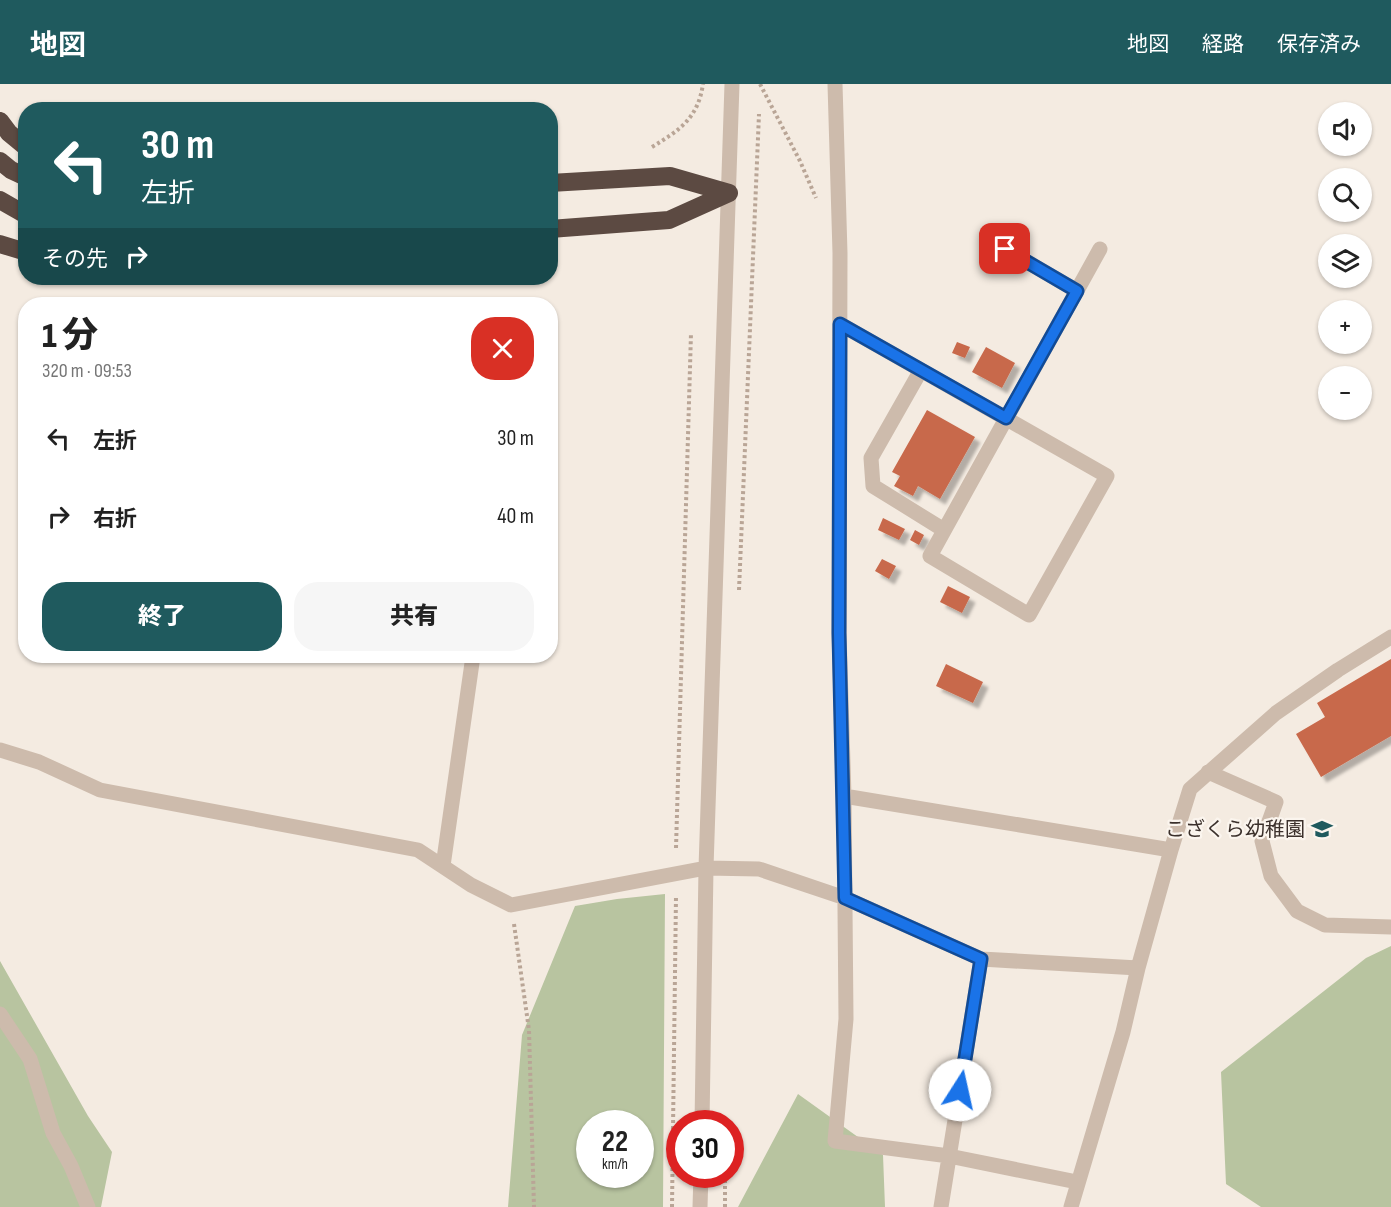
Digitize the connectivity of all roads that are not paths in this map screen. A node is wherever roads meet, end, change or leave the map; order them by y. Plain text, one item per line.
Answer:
1 (732, 84) edge
2 (835, 84) edge
3 (0, 121) edge
4 (18, 140) edge
5 (0, 161) edge
6 (18, 173) edge
7 (558, 183) edge
8 (729, 193) junction
9 (0, 200) edge
10 (18, 210) edge
11 (558, 228) edge
12 (0, 244) edge
13 (1005, 249) dead end
14 (1100, 249) dead end
15 (18, 250) edge
16 (1077, 291) junction
17 (840, 324) junction
18 (921, 370) junction
19 (1006, 418) junction
20 (944, 530) junction
21 (1391, 637) edge
22 (472, 663) edge
23 (0, 750) edge
24 (1208, 772) junction
25 (844, 796) junction
26 (1171, 850) junction
27 (443, 866) junction
28 (705, 868) junction
29 (845, 898) junction
30 (1391, 927) edge
31 (981, 959) junction
32 (1138, 968) junction
33 (0, 1014) edge
34 (702, 1110) edge
35 (949, 1156) junction
36 (1077, 1182) junction
37 (701, 1188) edge
38 (88, 1207) edge
39 (700, 1207) edge
40 (941, 1207) edge
41 (1071, 1207) edge

1 - 8 street
2 - 17 street
3 - 4 highway
5 - 6 highway
7 - 8 highway
8 - 11 highway
8 - 28 street
9 - 10 highway
12 - 15 highway
13 - 16 street
14 - 16 street
16 - 19 street
17 - 18 street
17 - 25 street
18 - 19 street
18 - 20 street
19 - 20 street
19 - 20 street
21 - 24 street
22 - 27 street
23 - 27 street
24 - 26 street
24 - 30 street
25 - 26 street
25 - 29 street
26 - 32 street
27 - 28 street
28 - 29 street
28 - 34 street
29 - 31 street
29 - 35 street
31 - 32 street
31 - 35 street
32 - 36 street
33 - 38 street
35 - 36 street
35 - 40 street
36 - 41 street
37 - 39 street

